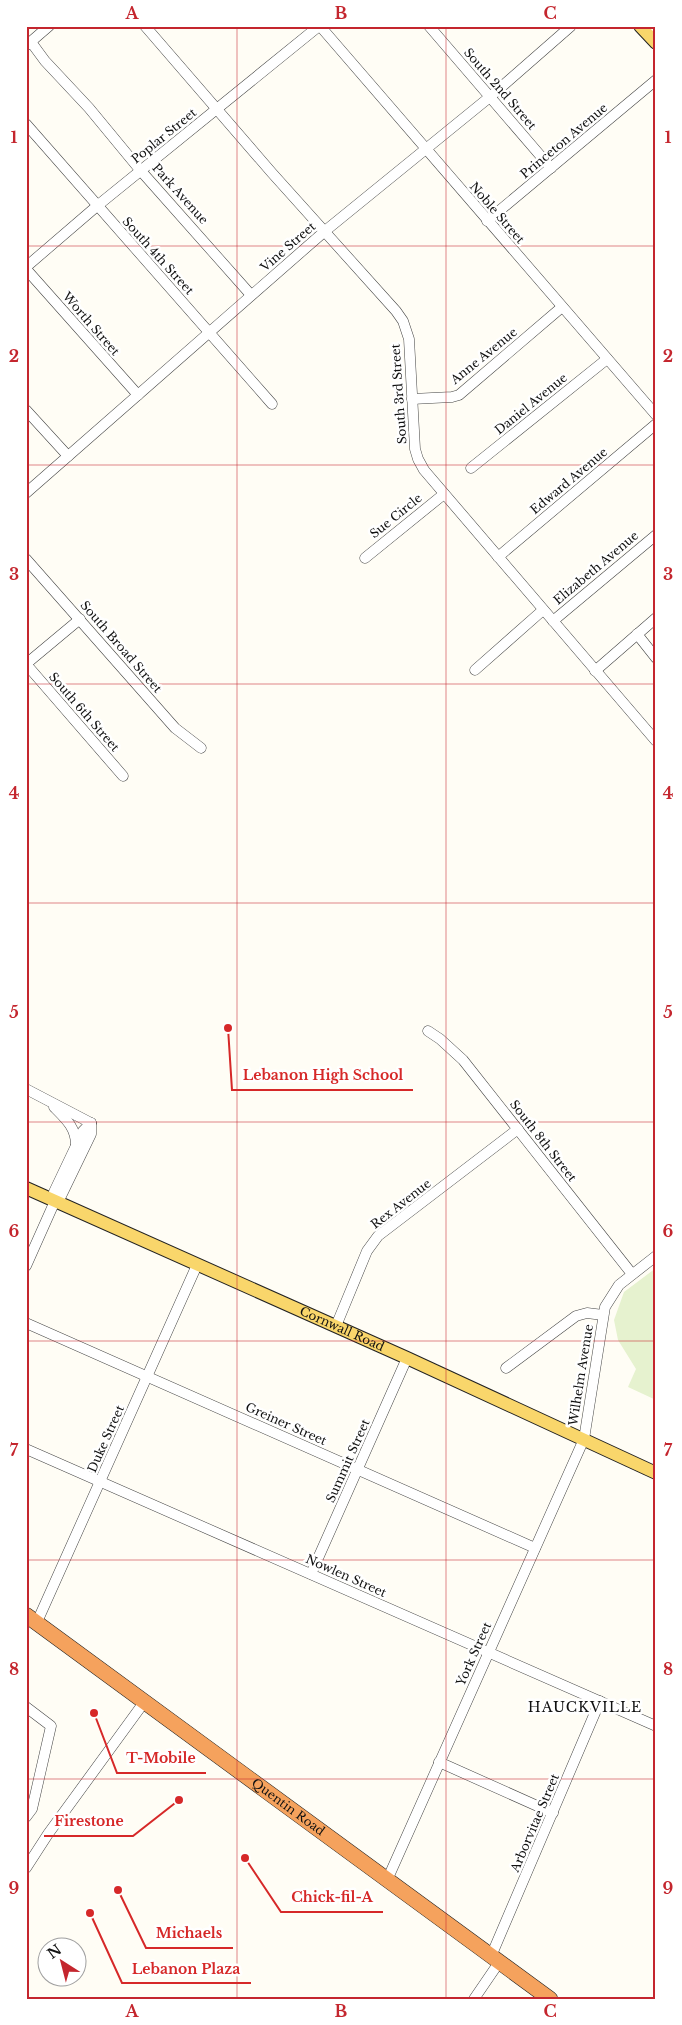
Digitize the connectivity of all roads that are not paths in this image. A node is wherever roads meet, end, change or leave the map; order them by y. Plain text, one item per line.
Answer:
1 (49, 26) edge
2 (145, 26) edge
3 (319, 26) edge
4 (430, 26) edge
5 (571, 26) edge
6 (28, 44) edge
7 (656, 80) edge
8 (491, 96) junction
9 (216, 109) junction
10 (26, 124) edge
11 (426, 150) junction
12 (551, 168) junction
13 (141, 170) junction
14 (97, 206) junction
15 (488, 221) junction
16 (325, 231) junction
17 (26, 268) edge
18 (251, 295) junction
19 (562, 307) junction
20 (210, 332) junction
21 (607, 359) junction
22 (138, 395) junction
23 (412, 398) junction
24 (272, 404) dead end
25 (26, 410) edge
26 (656, 415) edge
27 (656, 424) edge
28 (68, 456) junction
29 (471, 468) dead end
30 (26, 493) edge
31 (444, 494) junction
32 (656, 535) edge
33 (498, 557) junction
34 (26, 558) edge
35 (365, 558) dead end
36 (544, 610) junction
37 (656, 618) edge
38 (80, 619) junction
39 (553, 621) junction
40 (637, 634) junction
41 (656, 658) edge
42 (26, 664) edge
43 (475, 670) dead end
44 (595, 670) junction
45 (656, 741) edge
46 (200, 748) dead end
47 (123, 776) dead end
48 (428, 1031) dead end
49 (26, 1089) edge
50 (47, 1099) junction
51 (91, 1123) junction
52 (518, 1129) junction
53 (76, 1145) junction
54 (26, 1188) edge
55 (56, 1201) junction
56 (656, 1256) edge
57 (197, 1265) junction
58 (26, 1266) edge
59 (632, 1274) junction
60 (603, 1315) junction
61 (26, 1323) edge
62 (336, 1326) junction
63 (407, 1358) junction
64 (506, 1368) dead end
65 (147, 1377) junction
66 (584, 1439) junction
67 (26, 1448) edge
68 (358, 1470) junction
69 (656, 1473) edge
70 (100, 1481) junction
71 (536, 1548) junction
72 (311, 1574) junction
73 (32, 1618) edge
74 (488, 1652) junction
75 (145, 1701) junction
76 (600, 1701) junction
77 (26, 1707) edge
78 (656, 1726) edge
79 (440, 1762) junction
80 (553, 1813) junction
81 (26, 1817) edge
82 (29, 1855) edge
83 (26, 1868) edge
84 (388, 1878) junction
85 (496, 1958) junction
86 (474, 1999) edge
87 (550, 1999) edge

1 - 6 street
2 - 9 street, South 3rd Street
3 - 9 street, Poplar Street
3 - 11 street, Noble Street
4 - 8 street, South 2nd Street
5 - 8 street, Vine Street
6 - 13 street, Park Avenue
7 - 12 street, Princeton Avenue
8 - 11 street, Vine Street
8 - 12 street, South 2nd Street
9 - 13 street, Poplar Street
9 - 16 street, South 3rd Street
10 - 14 street, South 4th Street
11 - 15 street, Noble Street
11 - 16 street, Vine Street
12 - 15 street, Princeton Avenue
13 - 14 street, Poplar Street
13 - 18 street, Park Avenue
14 - 17 street, Poplar Street
14 - 20 street, South 4th Street
15 - 19 street, Noble Street
16 - 18 street, Vine Street
16 - 23 street, South 3rd Street
17 - 22 street, Worth Street
18 - 20 street, Vine Street
19 - 21 street, Noble Street
19 - 23 street, Anne Avenue
20 - 22 street, Vine Street
20 - 24 street, South 4th Street
21 - 26 street, Noble Street
21 - 29 street, Daniel Avenue
22 - 28 street, Vine Street
23 - 31 street, South 3rd Street
25 - 28 street
27 - 33 street, Edward Avenue
28 - 30 street, Vine Street
31 - 33 street, South 3rd Street
31 - 35 street, Sue Circle
32 - 39 street, Elizabeth Avenue
33 - 36 street, South 3rd Street
34 - 38 street, South Broad Street
36 - 39 street, South 3rd Street
36 - 43 street
37 - 40 street
38 - 42 street
38 - 46 street, South Broad Street
39 - 44 street, South 3rd Street
40 - 41 street
40 - 44 street
42 - 47 street, South 6th Street
44 - 45 street, South 3rd Street
48 - 52 street, South 8th Street
49 - 50 street
50 - 51 street
50 - 53 street
51 - 53 street
51 - 55 street
52 - 59 street, South 8th Street
52 - 62 street, Rex Avenue
53 - 55 street
54 - 55 main road, Cornwall Road
55 - 57 main road, Cornwall Road
55 - 58 street
56 - 59 street, Wilhelm Avenue
57 - 62 main road, Cornwall Road
57 - 65 street, Duke Street
59 - 60 street, Wilhelm Avenue
60 - 64 street, Wilhelm Avenue
60 - 66 street, Wilhelm Avenue
61 - 65 street, Greiner Street
62 - 63 main road, Cornwall Road
63 - 66 main road, Cornwall Road
63 - 68 street, Summit Street
65 - 68 street, Greiner Street
65 - 70 street, Duke Street
66 - 69 main road, Cornwall Road
66 - 71 street, York Street
67 - 70 street, Nowlen Street
68 - 71 street, Greiner Street
68 - 72 street, Summit Street
70 - 72 street, Nowlen Street
70 - 73 street, Duke Street
71 - 74 street, York Street
72 - 74 street, Nowlen Street
73 - 75 highway, Quentin Road
74 - 76 street, Nowlen Street
74 - 79 street, York Street
75 - 82 street
75 - 84 highway, Quentin Road
76 - 78 street, Nowlen Street
76 - 80 street, Arborvitae Street
77 - 81 street
79 - 80 street
79 - 84 street, York Street
80 - 85 street, Arborvitae Street
82 - 83 street
84 - 85 highway, Quentin Road
85 - 86 street, Arborvitae Street
85 - 87 highway, Quentin Road

